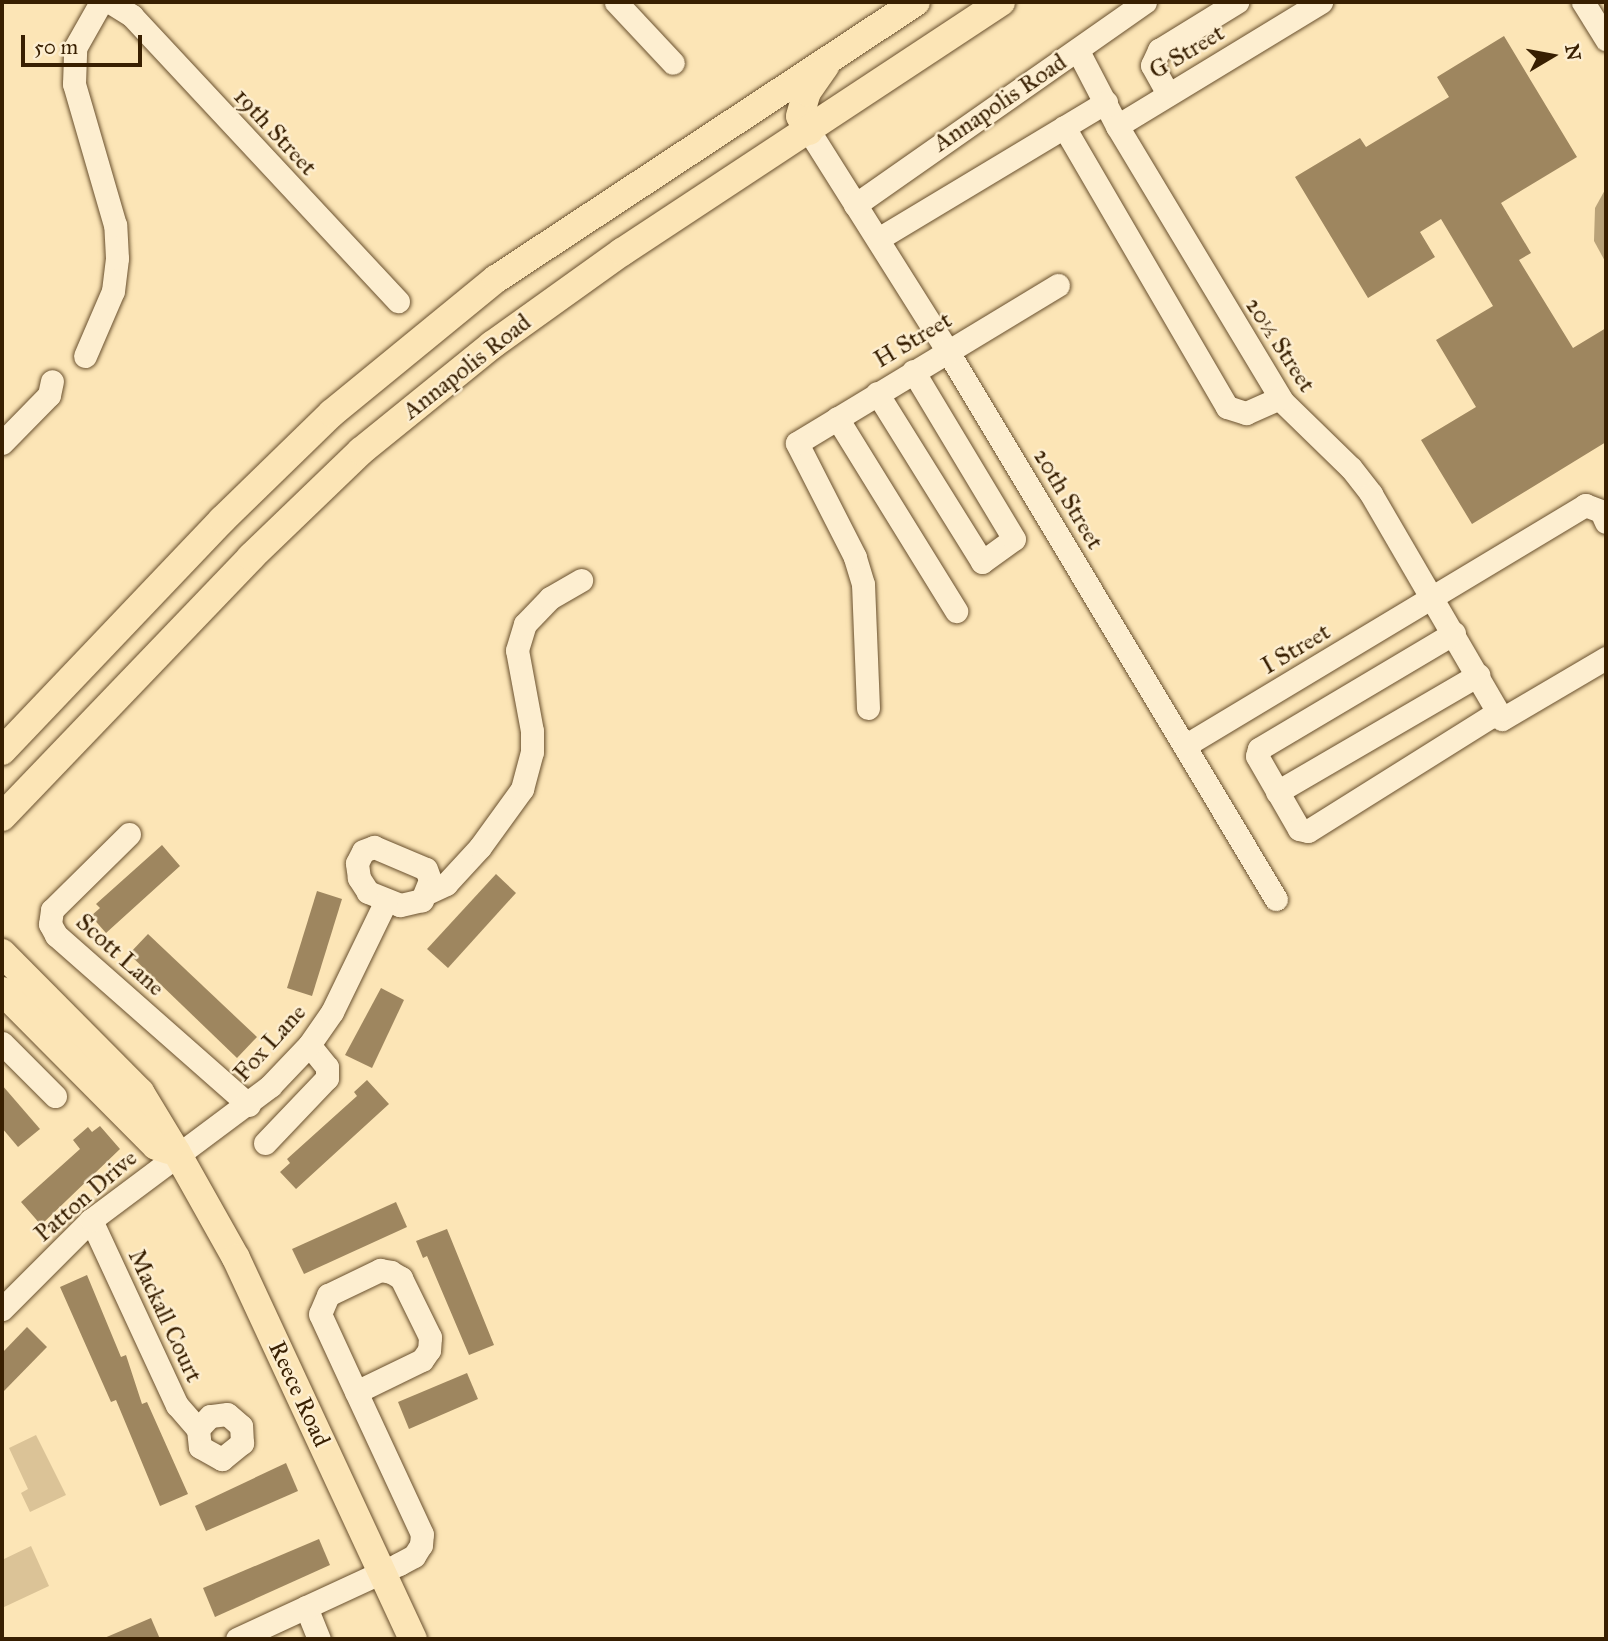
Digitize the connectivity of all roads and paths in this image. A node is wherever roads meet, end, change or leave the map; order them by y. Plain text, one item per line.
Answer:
1 (102, 2) edge
2 (110, 2) edge
3 (615, 2) edge
4 (916, 2) edge
5 (1001, 2) edge
6 (1145, 2) edge
7 (1237, 2) edge
8 (1321, 2) edge
9 (1583, 2) edge
10 (1606, 40) edge
11 (1078, 51) junction
12 (830, 58) junction
13 (673, 63) dead end
14 (1168, 94) junction
15 (1106, 102) junction
16 (1116, 126) junction
17 (1064, 127) junction
18 (809, 131) junction
19 (855, 205) junction
20 (878, 239) junction
21 (1058, 285) dead end
22 (398, 301) dead end
23 (947, 350) junction
24 (85, 356) dead end
25 (913, 371) junction
26 (52, 380) dead end
27 (877, 393) junction
28 (1280, 398) junction
29 (838, 418) junction
30 (2, 443) edge
31 (1606, 522) edge
32 (581, 580) dead end
33 (1434, 597) junction
34 (956, 611) dead end
35 (1454, 634) junction
36 (1606, 658) edge
37 (1478, 675) junction
38 (868, 708) dead end
39 (1498, 712) junction
40 (1186, 745) junction
41 (2, 751) edge
42 (1277, 792) junction
43 (2, 817) edge
44 (130, 834) dead end
45 (429, 892) junction
46 (1276, 899) dead end
47 (386, 901) junction
48 (2, 953) edge
49 (2, 991) edge
50 (2, 1043) edge
51 (309, 1045) junction
52 (55, 1096) dead end
53 (249, 1105) junction
54 (265, 1143) dead end
55 (177, 1153) junction
56 (91, 1220) junction
57 (2, 1309) edge
58 (356, 1392) junction
59 (198, 1429) dead end
60 (382, 1571) junction
61 (306, 1607) junction
62 (237, 1639) edge
63 (318, 1639) edge
64 (414, 1639) edge

1 - 24 street
2 - 22 street, 19th Street
3 - 13 street
4 - 12 main road, Annapolis Road
5 - 18 main road, Annapolis Road
6 - 11 street, Annapolis Road
7 - 14 street
8 - 14 street, G Street
9 - 10 street
11 - 15 street, 20½ Street
11 - 19 street, Annapolis Road
12 - 18 main road
12 - 41 main road, Annapolis Road
14 - 16 street, G Street
15 - 16 street, 20½ Street
15 - 17 street
16 - 28 street, 20½ Street
17 - 20 street
17 - 28 street
18 - 19 street, 20th Street
18 - 43 main road, Annapolis Road
19 - 20 street, 20th Street
20 - 23 street, 20th Street
21 - 23 street, H Street
23 - 25 street, H Street
23 - 40 street, 20th Street
25 - 27 street, H Street
25 - 27 street
26 - 30 street
27 - 29 street, H Street
28 - 33 street, 20½ Street
29 - 34 street
29 - 38 street, H Street
31 - 33 street, I Street
32 - 45 street
33 - 35 street, 20½ Street
33 - 40 street, I Street
35 - 37 street, 20½ Street
35 - 42 street
36 - 39 street
37 - 39 street, 20½ Street
37 - 42 street
39 - 42 street
40 - 46 street, 20th Street
44 - 53 street, Scott Lane
45 - 47 street
45 - 47 street
47 - 51 street, Fox Lane
48 - 55 main road, Reece Road
49 - 55 main road
50 - 52 street
51 - 53 street, Fox Lane
51 - 54 street
53 - 55 street, Fox Lane
55 - 56 street, Patton Drive
55 - 60 main road, Reece Road
56 - 57 street, Patton Drive
56 - 59 street, Mackall Court
58 - 58 street
58 - 60 street
60 - 61 street
60 - 64 main road, Reece Road
61 - 62 street
61 - 63 street

